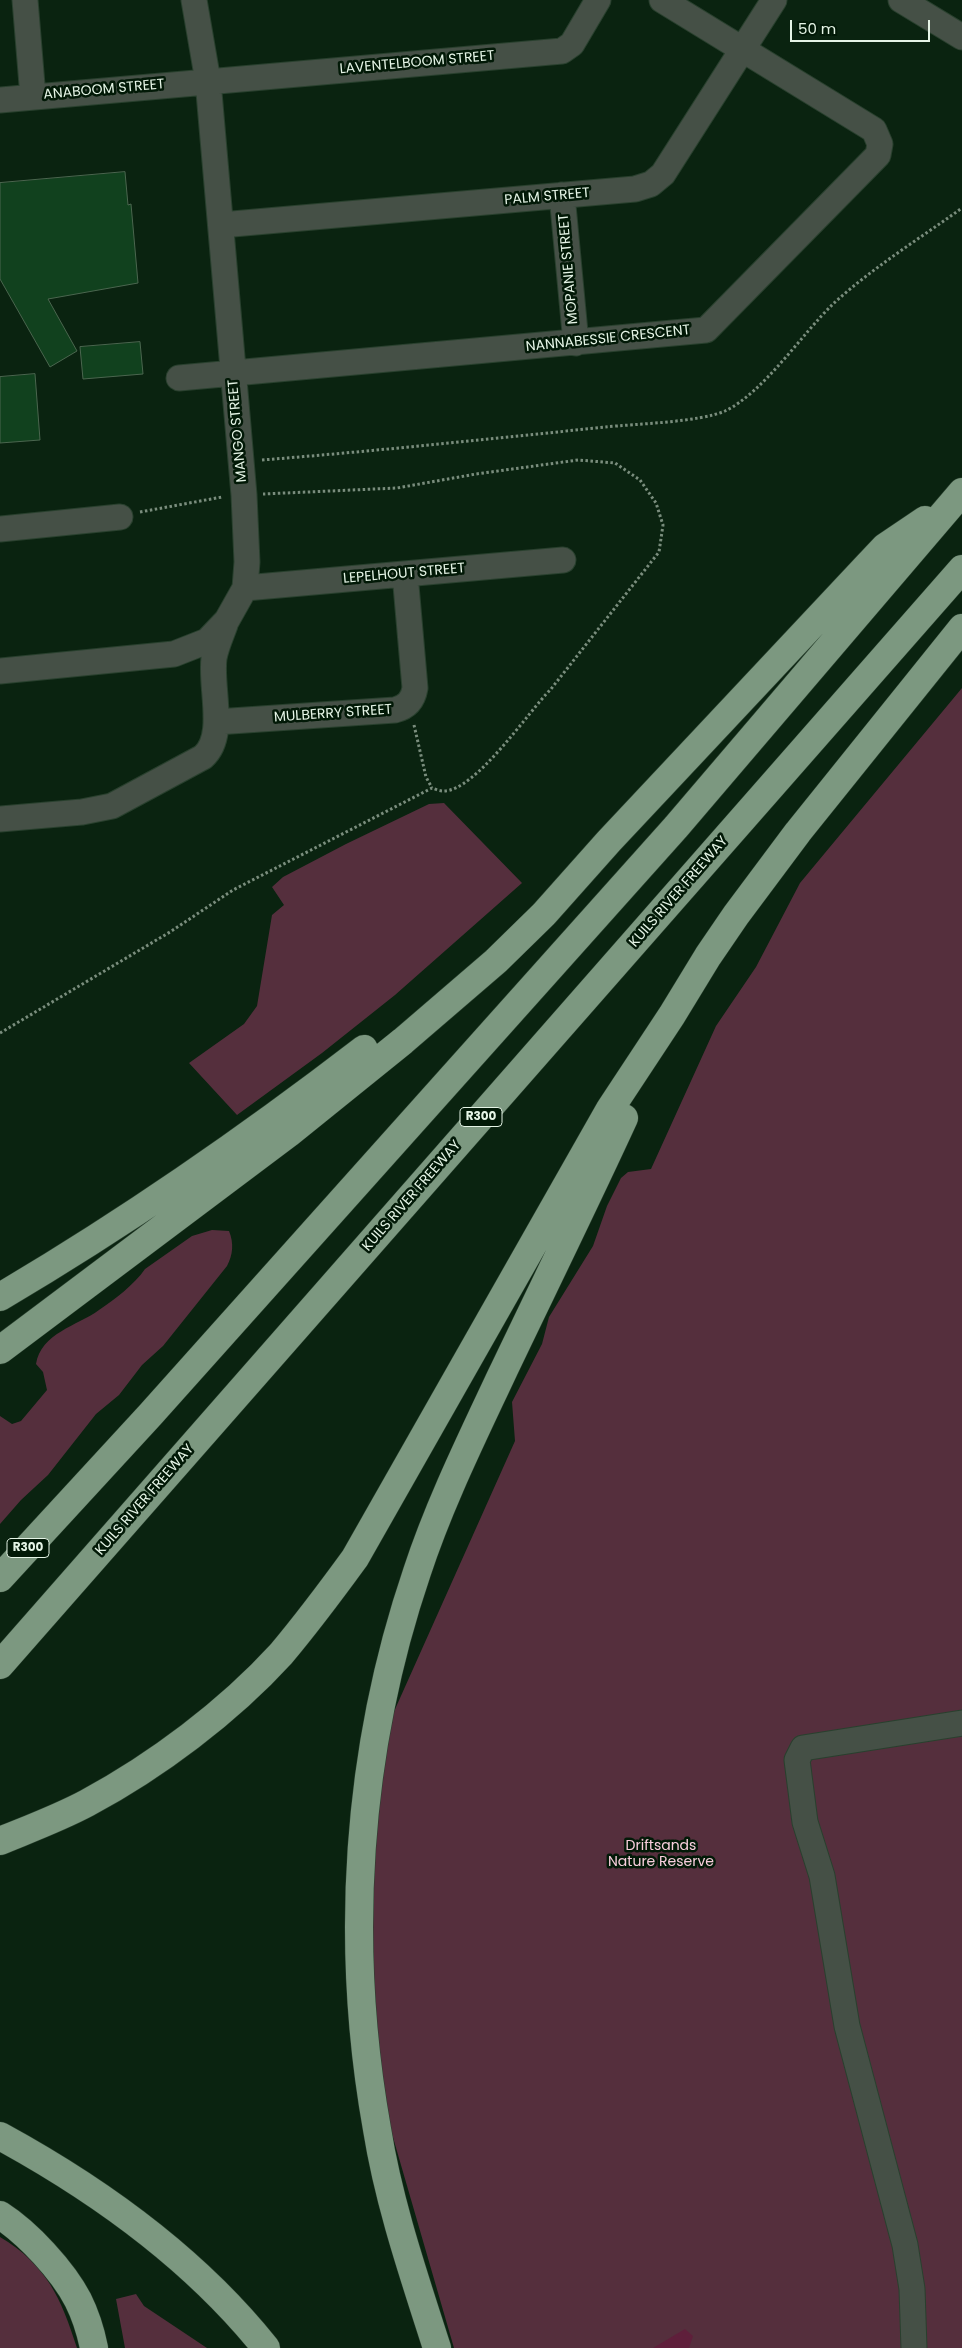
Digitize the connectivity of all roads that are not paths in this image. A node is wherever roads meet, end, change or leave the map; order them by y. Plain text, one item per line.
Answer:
1 (25, 0) edge
2 (194, 0) edge
3 (598, 0) edge
4 (662, 0) edge
5 (774, 0) edge
6 (901, 0) edge
7 (962, 36) edge
8 (741, 49) junction
9 (208, 81) junction
10 (32, 97) junction
11 (0, 100) edge
12 (562, 195) junction
13 (221, 225) junction
14 (576, 343) junction
15 (234, 373) junction
16 (178, 378) dead end
17 (959, 495) edge
18 (120, 517) road end
19 (0, 529) edge
20 (563, 560) dead end
21 (962, 569) edge
22 (405, 574) junction
23 (244, 588) junction
24 (227, 620) junction
25 (962, 628) edge
26 (0, 671) edge
27 (216, 722) junction
28 (0, 819) edge
29 (609, 841) junction
30 (672, 1015) junction
31 (0, 1297) edge
32 (0, 1350) edge
33 (0, 1578) edge
34 (0, 1665) edge
35 (962, 1723) edge
36 (0, 1840) edge
37 (0, 2136) edge
38 (0, 2215) edge
39 (94, 2348) edge
40 (266, 2348) edge
41 (437, 2348) edge
42 (914, 2348) edge

1 - 10 street
2 - 9 street, MANGO STREET
3 - 9 street, LAVENTELBOOM STREET
4 - 8 street
5 - 8 street, PALM STREET
6 - 7 street
8 - 12 street, PALM STREET
8 - 14 street, NANNABESSIE CRESCENT
9 - 10 street, ANABOOM STREET
9 - 13 street, MANGO STREET
10 - 11 street, ANABOOM STREET
12 - 13 street, PALM STREET
12 - 14 street, MOPANIE STREET
13 - 15 street, MANGO STREET
14 - 15 street, NANNABESSIE CRESCENT
15 - 16 street, NANNABESSIE CRESCENT
15 - 23 street, MANGO STREET
17 - 29 highway
17 - 33 highway, R300
18 - 19 street
20 - 22 street, LEPELHOUT STREET
21 - 34 highway, KUILS RIVER FREEWAY / R300
22 - 23 street, LEPELHOUT STREET
22 - 27 street, MULBERRY STREET
23 - 24 street, MANGO STREET
24 - 26 street, MANGO STREET
24 - 27 street
25 - 30 highway
27 - 28 street
29 - 31 highway
29 - 32 highway
30 - 36 highway
30 - 41 highway
35 - 42 street
37 - 40 highway
38 - 39 highway

